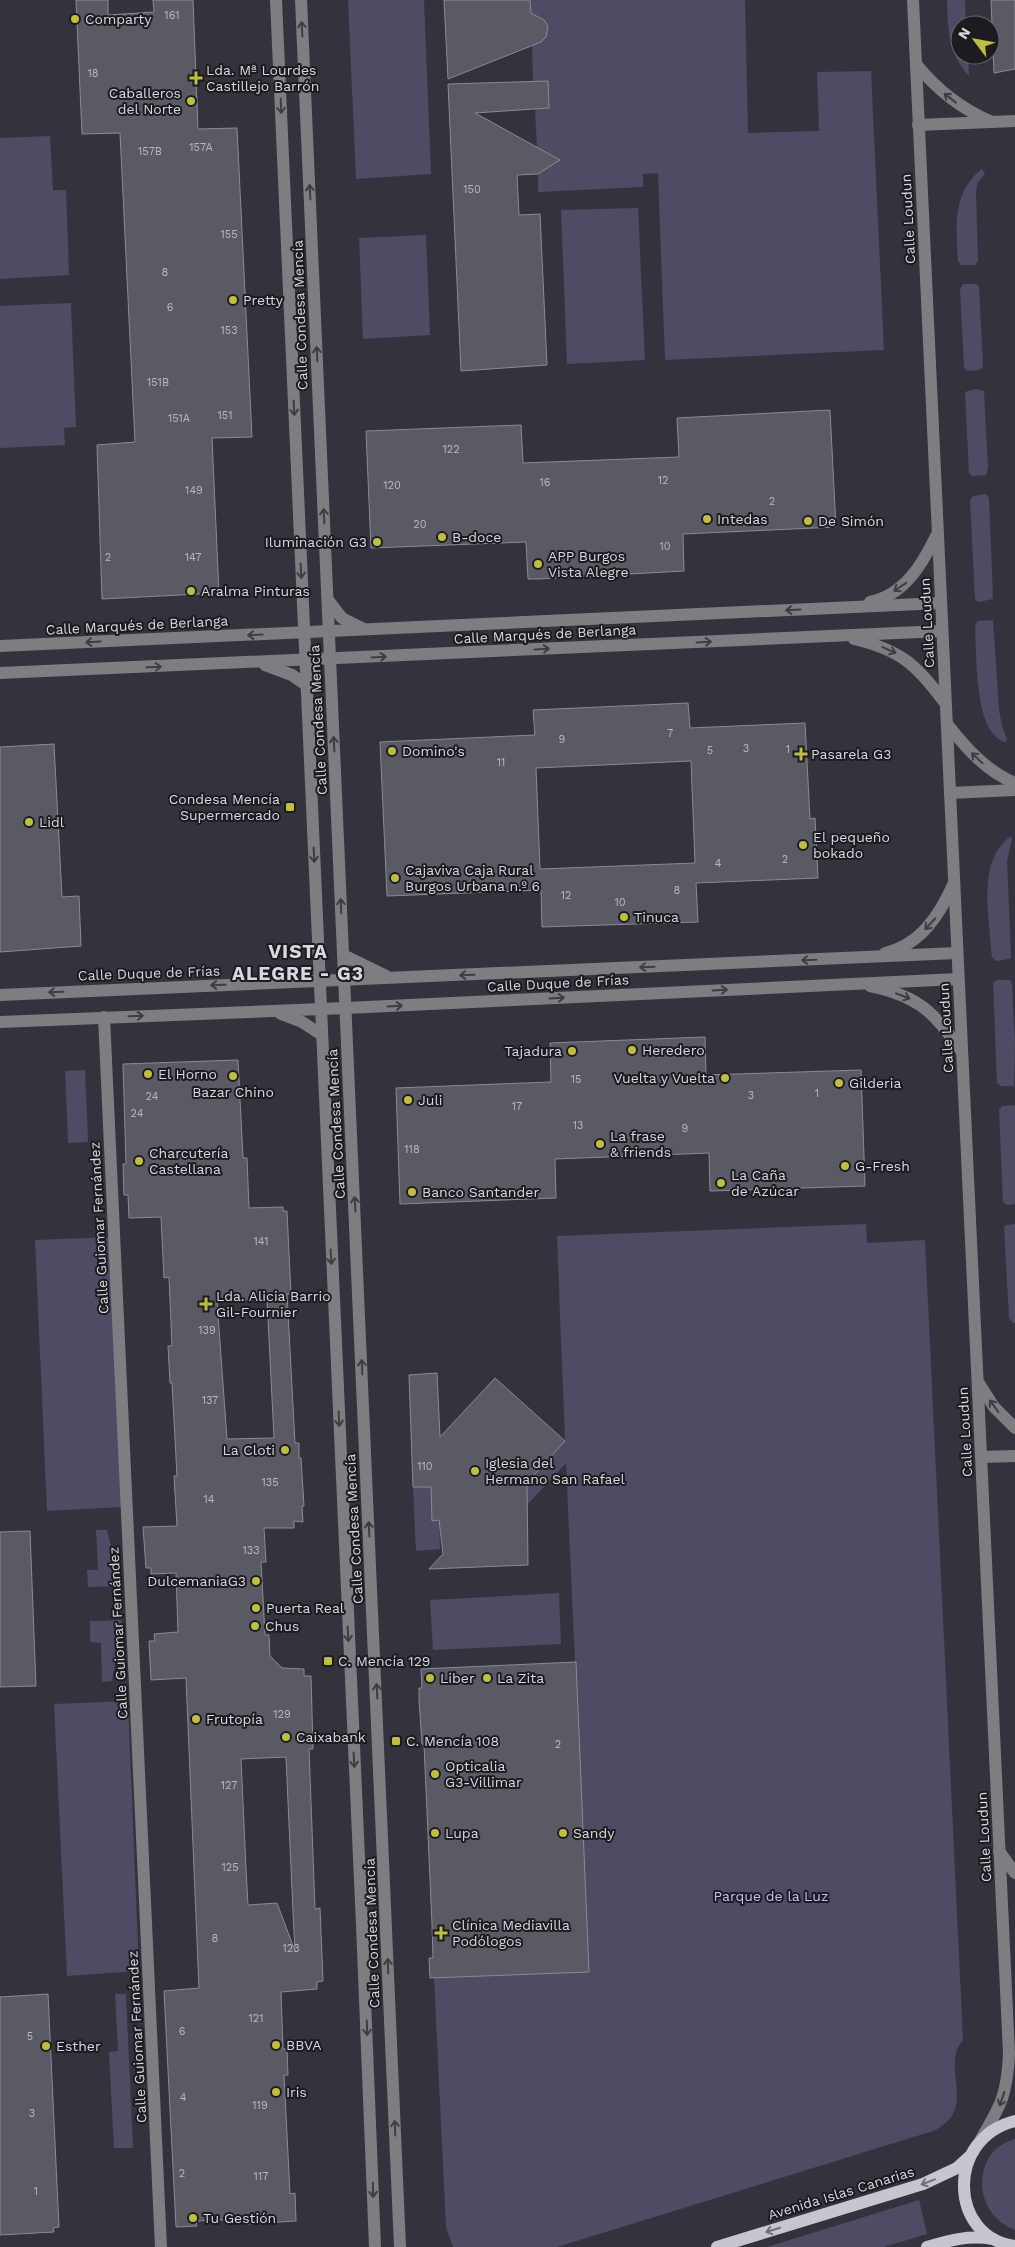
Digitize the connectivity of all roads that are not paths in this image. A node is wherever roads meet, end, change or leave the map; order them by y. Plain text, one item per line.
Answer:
1 (276, 0) edge
2 (301, 0) edge
3 (913, 0) edge
4 (916, 64) junction
5 (1015, 121) edge
6 (992, 122) junction
7 (918, 125) junction
8 (937, 534) junction
9 (328, 600) junction
10 (941, 603) junction
11 (842, 607) junction
12 (366, 629) junction
13 (329, 631) junction
14 (942, 631) junction
15 (304, 632) junction
16 (842, 636) junction
17 (0, 646) edge
18 (330, 659) junction
19 (305, 660) junction
20 (250, 662) junction
21 (0, 674) edge
22 (306, 685) junction
23 (946, 703) junction
24 (946, 724) junction
25 (1015, 783) edge
26 (1015, 790) edge
27 (950, 793) junction
28 (954, 882) junction
29 (957, 953) junction
30 (344, 955) junction
31 (858, 958) junction
32 (390, 978) junction
33 (958, 979) junction
34 (345, 980) junction
35 (319, 981) junction
36 (856, 983) junction
37 (0, 995) edge
38 (346, 1008) junction
39 (320, 1009) junction
40 (261, 1011) junction
41 (104, 1017) junction
42 (0, 1022) edge
43 (322, 1035) junction
44 (962, 1052) junction
45 (978, 1382) junction
46 (1015, 1428) edge
47 (1015, 1456) edge
48 (981, 1457) junction
49 (999, 1851) junction
50 (1015, 1873) edge
51 (1009, 1922) edge
52 (1009, 2054) junction
53 (1015, 2072) edge
54 (1015, 2121) edge
55 (981, 2139) junction
56 (969, 2157) junction
57 (995, 2239) junction
58 (1015, 2246) edge
59 (161, 2247) edge
60 (375, 2247) edge
61 (400, 2247) edge
62 (717, 2247) edge
63 (927, 2247) edge

1 -> 15 street, Calle Condesa Mencía
9 -> 2 street, Calle Condesa Mencía
3 - 4 street, Calle Loudun
6 -> 4 street
4 - 7 street, Calle Loudun
5 - 6 street
6 - 7 street
7 - 8 street, Calle Loudun
8 - 10 street, Calle Loudun
8 -> 11 street, Calle Marqués de Berlanga
9 - 12 street, Calle Marqués de Berlanga
9 - 13 street, Calle Condesa Mencía
10 - 11 street, Calle Marqués de Berlanga
10 - 14 street, Calle Loudun
11 -> 12 street, Calle Marqués de Berlanga
12 - 13 street, Calle Marqués de Berlanga
13 - 15 street, Calle Marqués de Berlanga
13 - 18 street, Calle Condesa Mencía
14 - 16 street, Calle Marqués de Berlanga
14 - 23 street, Calle Loudun
15 -> 17 street, Calle Marqués de Berlanga
15 - 19 street, Calle Condesa Mencía
18 -> 16 street, Calle Marqués de Berlanga
16 -> 23 street, Calle Marqués de Berlanga
18 - 19 street, Calle Marqués de Berlanga
30 -> 18 street, Calle Condesa Mencía
19 - 20 street, Calle Marqués de Berlanga
19 - 22 street, Calle Condesa Mencía
21 -> 20 street, Calle Marqués de Berlanga
20 - 22 street, Calle Marqués de Berlanga
22 -> 35 street, Calle Condesa Mencía
23 - 24 street, Calle Loudun
25 -> 24 street
24 - 27 street, Calle Loudun
26 - 27 street
27 - 28 street, Calle Loudun
28 - 29 street, Calle Loudun
28 -> 31 street, Calle Duque de Frías
29 - 31 street, Calle Duque de Frías
29 - 33 street, Calle Loudun
30 - 32 street, Calle Duque de Frías
30 - 34 street, Calle Condesa Mencía
31 -> 32 street, Calle Duque de Frías
32 - 34 street, Calle Duque de Frías
33 - 36 street, Calle Duque de Frías
33 - 44 street, Calle Loudun
34 - 35 street, Calle Duque de Frías
34 - 38 street, Calle Condesa Mencía
35 -> 37 street, Calle Duque de Frías
35 - 39 street, Calle Condesa Mencía
38 -> 36 street, Calle Duque de Frías
36 -> 44 street, Calle Duque de Frías
38 - 39 street, Calle Duque de Frías
61 -> 38 street, Calle Condesa Mencía
39 - 40 street, Calle Duque de Frías
39 - 43 street, Calle Condesa Mencía
41 -> 40 street, Calle Duque de Frías
40 - 43 street, Calle Duque de Frías
41 - 42 street, Calle Duque de Frías
41 - 59 street, Calle Guiomar Fernández
43 -> 60 street, Calle Condesa Mencía
44 - 45 street, Calle Loudun
46 -> 45 street
45 - 48 street, Calle Loudun
47 - 48 street
48 - 49 street, Calle Loudun
49 - 50 street
49 - 51 street, Calle Loudun
51 - 52 street, Calle Loudun
52 - 53 street, Calle Loudun
52 -> 55 street, Calle Loudun
54 - 55 main road
55 - 56 main road
56 - 57 main road
56 -> 62 main road, Avenida Islas Canarias
57 - 58 main road
57 - 63 main road

